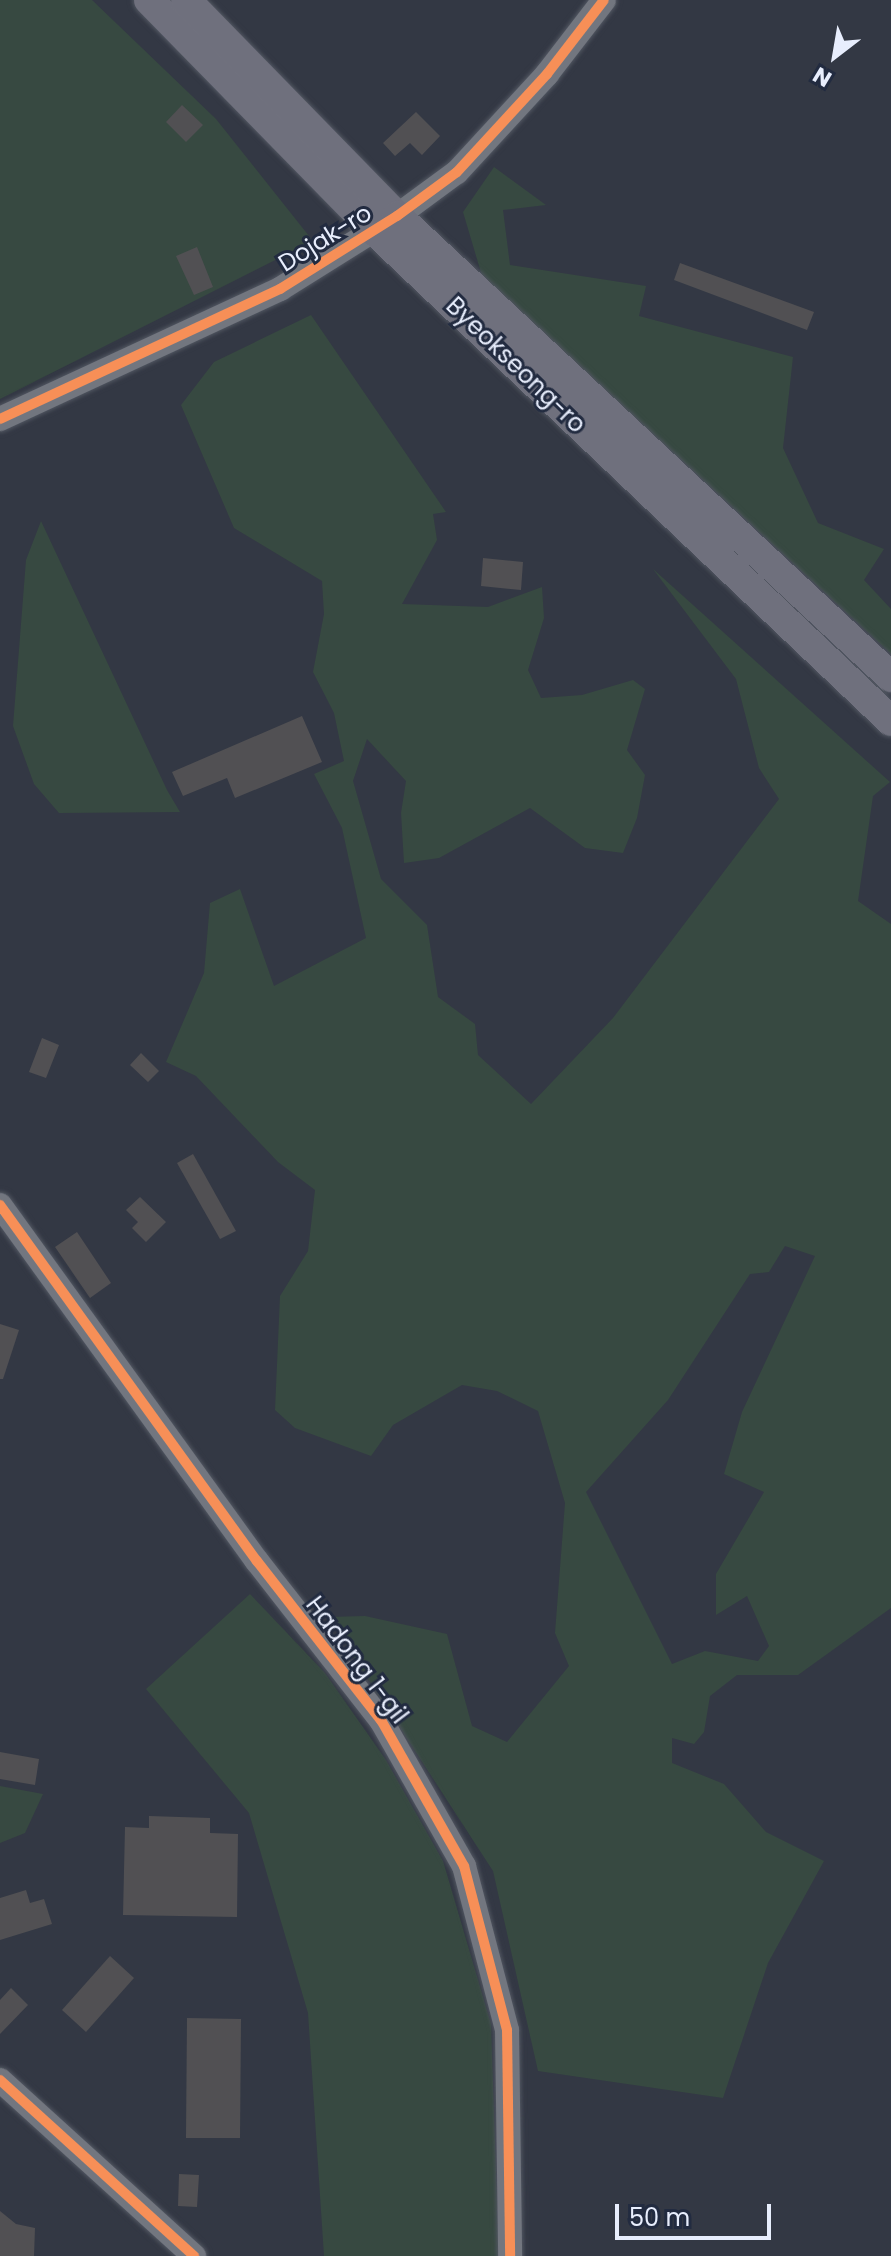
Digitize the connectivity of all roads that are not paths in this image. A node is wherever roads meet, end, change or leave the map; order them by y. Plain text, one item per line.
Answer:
1 (149, 0) edge
2 (186, 0) edge
3 (604, 0) edge
4 (386, 223) junction
5 (0, 419) edge
6 (891, 677) edge
7 (891, 721) edge
8 (0, 1205) edge
9 (0, 2080) edge
10 (194, 2256) edge
11 (510, 2256) edge

1 - 4 main road, Byeokseong-ro
2 - 4 main road, Byeokseong-ro
3 - 4 street, Dojak-ro
4 - 5 street, Dojak-ro
4 - 6 main road, Byeokseong-ro
4 - 7 main road, Byeokseong-ro
8 - 11 street, Hadong 1-gil
9 - 10 street

